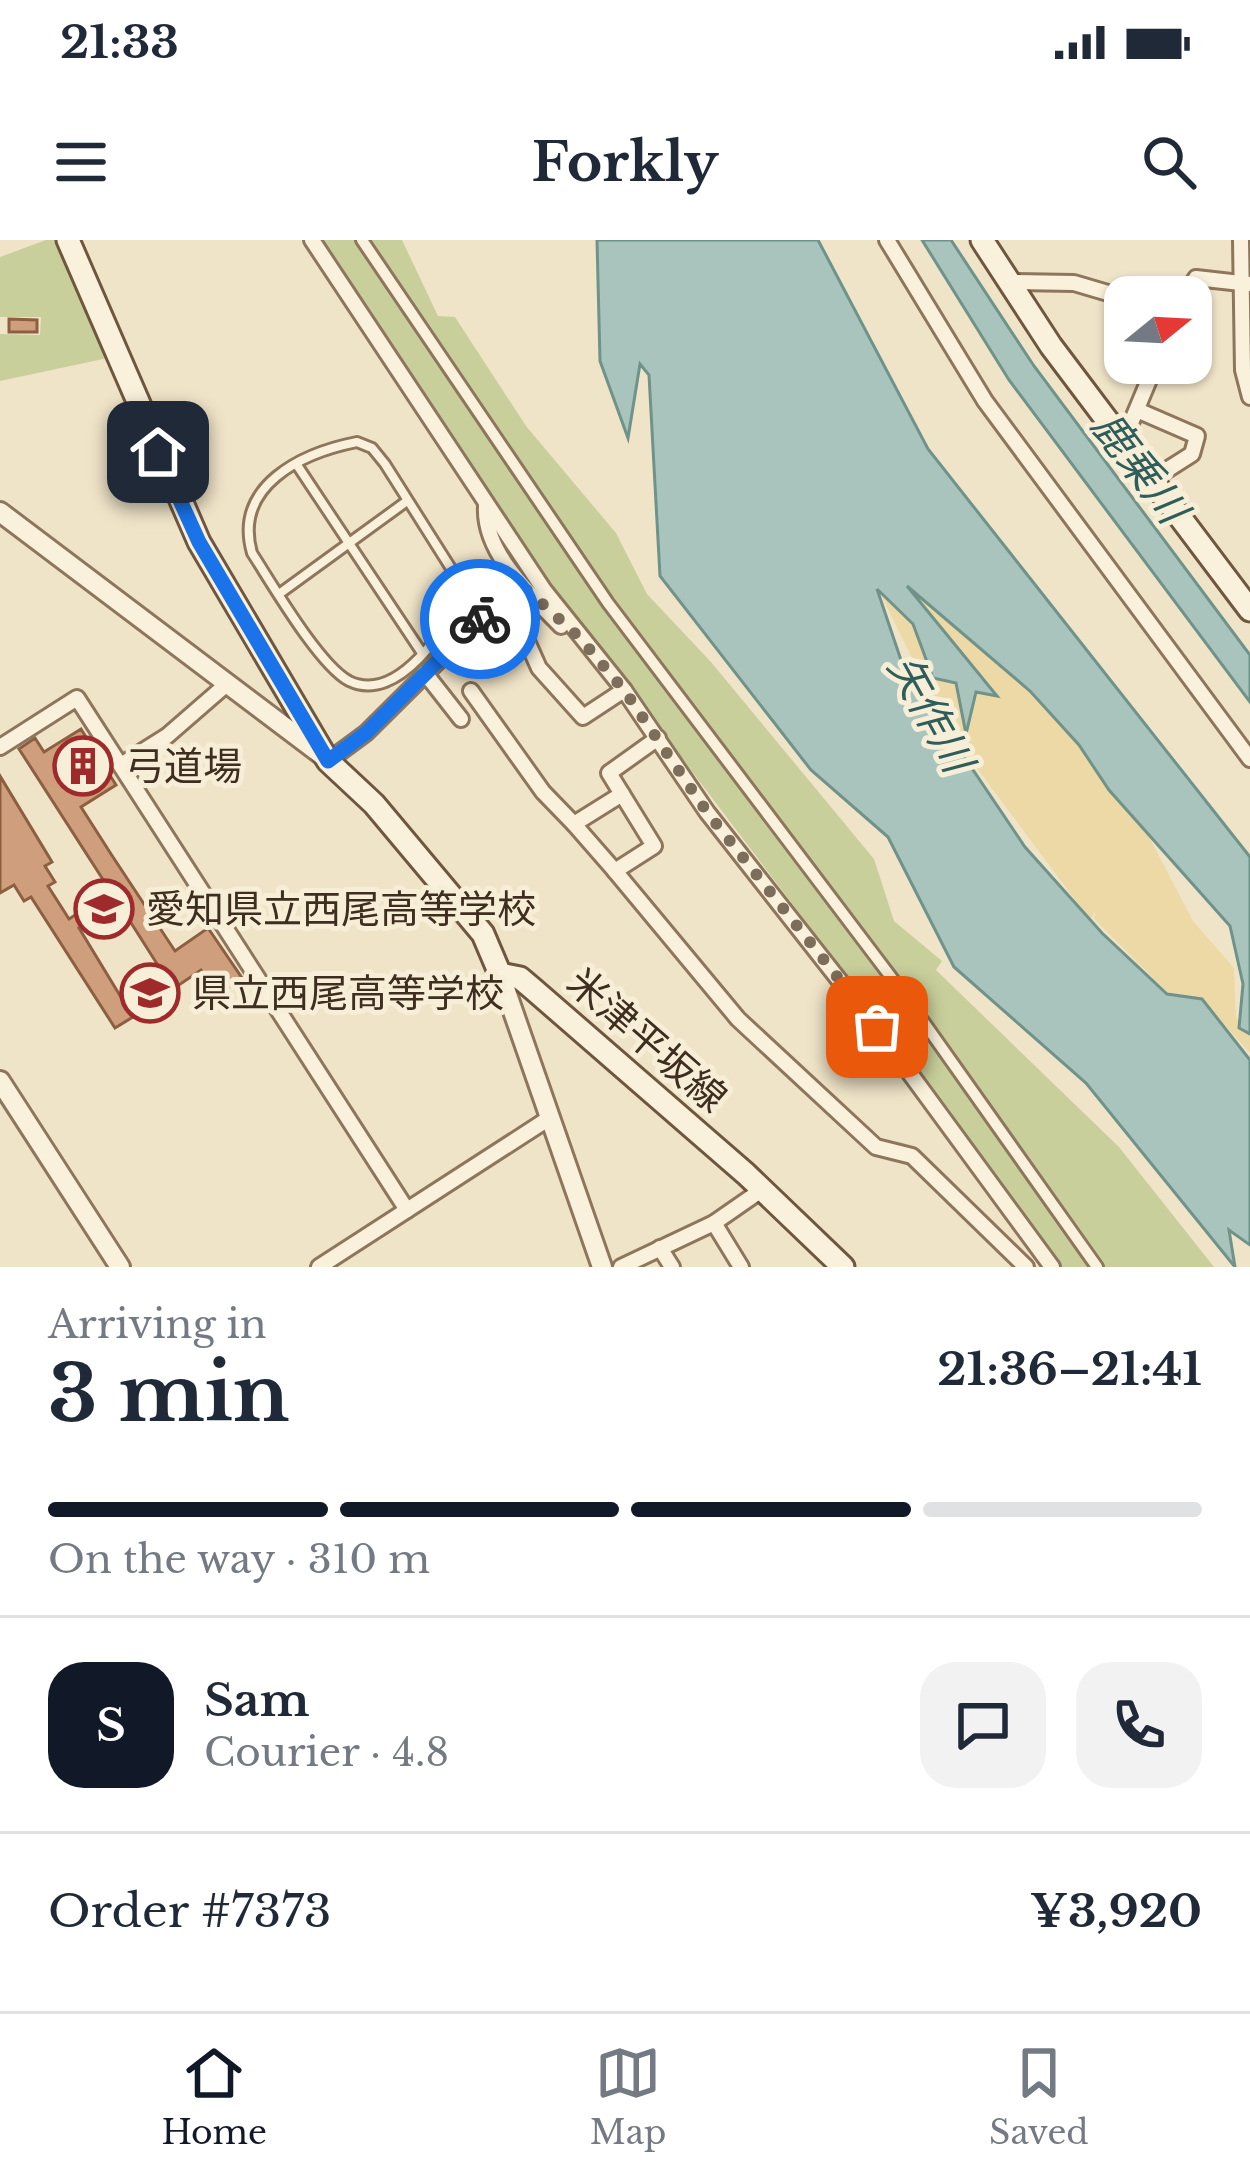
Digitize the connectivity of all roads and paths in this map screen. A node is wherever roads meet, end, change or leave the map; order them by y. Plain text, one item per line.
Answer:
1 (68, 240) edge
2 (312, 240) edge
3 (362, 240) edge
4 (887, 240) edge
5 (982, 240) edge
6 (1241, 240) edge
7 (1212, 280) edge
8 (1009, 281) junction
9 (1247, 284) edge
10 (1104, 292) edge
11 (1148, 384) edge
12 (1250, 397) edge
13 (1137, 410) junction
14 (1123, 442) junction
15 (297, 465) junction
16 (1151, 480) junction
17 (407, 501) junction
18 (486, 506) junction
19 (0, 512) edge
20 (350, 541) junction
21 (518, 582) junction
22 (278, 594) junction
23 (506, 594) junction
24 (1247, 600) edge
25 (454, 610) junction
26 (473, 626) junction
27 (580, 638) junction
28 (422, 653) junction
29 (424, 673) junction
30 (228, 683) junction
31 (624, 690) junction
32 (471, 691) dead end
33 (460, 719) dead end
34 (658, 738) junction
35 (0, 747) edge
36 (1250, 759) edge
37 (328, 761) junction
38 (121, 765) junction
39 (622, 794) junction
40 (574, 824) junction
41 (615, 871) junction
42 (500, 974) junction
43 (1, 1086) edge
44 (551, 1117) junction
45 (763, 1189) junction
46 (407, 1210) junction
47 (714, 1223) junction
48 (660, 1248) junction
49 (342, 1252) junction
50 (1048, 1265) edge
51 (120, 1267) edge
52 (319, 1267) edge
53 (352, 1267) edge
54 (602, 1267) edge
55 (621, 1267) edge
56 (672, 1267) edge
57 (741, 1267) edge
58 (843, 1267) edge
59 (1026, 1267) edge
60 (1096, 1267) edge

1 - 37 main road
2 - 18 street
3 - 60 street
4 - 36 street
5 - 8 main road
6 - 9 street
7 - 9 street
8 - 10 street
8 - 14 main road
9 - 12 street
11 - 13 street
13 - 14 street
13 - 16 street
14 - 16 main road
15 - 17 lane
15 - 20 lane
15 - 22 lane
16 - 24 main road
17 - 20 lane
17 - 25 lane
18 - 21 street
18 - 27 street
19 - 30 street
20 - 22 lane
20 - 28 lane
21 - 23 street
21 - 27 street
22 - 28 lane
23 - 26 street
23 - 31 street
25 - 26 lane
25 - 28 lane
26 - 29 street
27 - 31 street
29 - 33 street
29 - 37 street
30 - 37 street
30 - 38 street
31 - 34 street
32 - 40 street
34 - 39 street
34 - 50 street
35 - 38 street
37 - 42 main road
38 - 46 street
39 - 40 street
39 - 41 street
40 - 41 street
41 - 59 street
42 - 44 street
42 - 45 main road, 米津平坂線
43 - 51 street
44 - 46 street
44 - 54 street
45 - 47 street
45 - 58 main road, 米津平坂線
46 - 49 street
47 - 48 street
47 - 57 street
48 - 55 street
48 - 56 street
49 - 52 street
49 - 53 street

